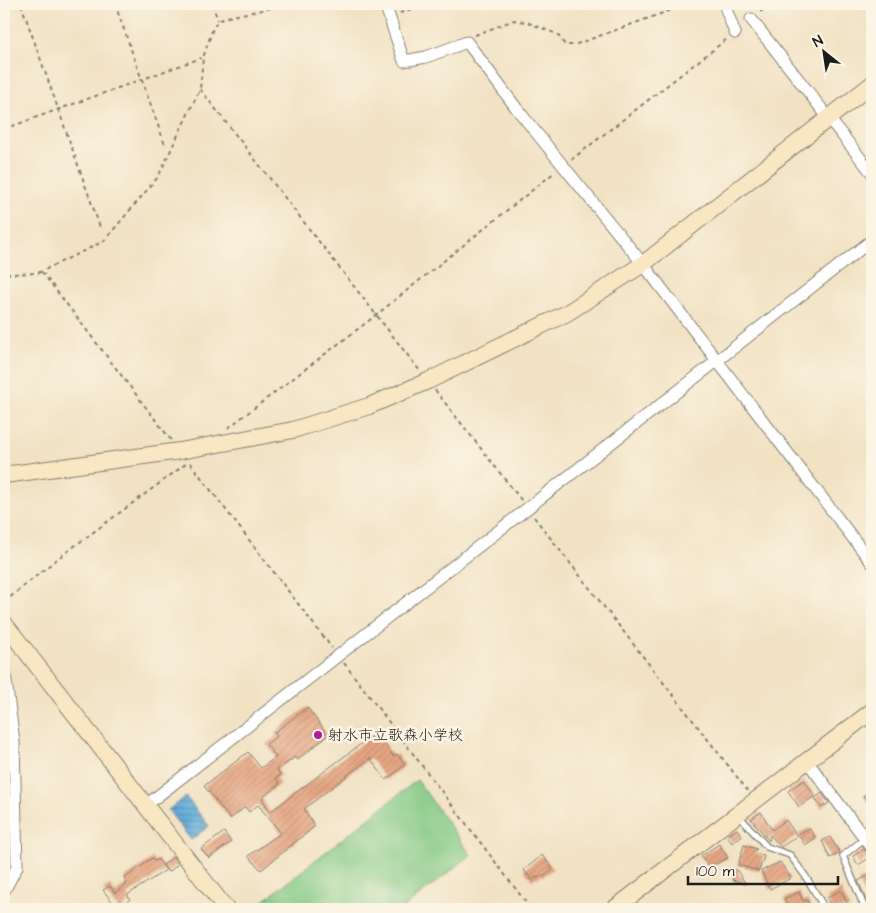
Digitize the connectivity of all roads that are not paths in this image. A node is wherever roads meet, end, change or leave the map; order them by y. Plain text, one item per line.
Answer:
1 (385, 4) edge
2 (724, 4) edge
3 (751, 19) road end
4 (735, 32) road end
5 (872, 84) edge
6 (828, 119) junction
7 (872, 173) edge
8 (872, 240) edge
9 (643, 264) junction
10 (717, 362) junction
11 (4, 475) edge
12 (872, 563) edge
13 (4, 623) edge
14 (4, 666) edge
15 (872, 711) edge
16 (807, 761) junction
17 (145, 806) junction
18 (738, 814) junction
19 (864, 838) junction
20 (872, 848) edge
21 (4, 891) edge
22 (226, 909) edge
23 (614, 909) edge
24 (824, 909) edge
25 (865, 909) edge

1 - 9 street
2 - 4 street
3 - 6 street
5 - 6 street
6 - 7 street
6 - 9 street
8 - 10 street
9 - 10 street
9 - 11 street
10 - 12 street
10 - 17 street
13 - 17 street
14 - 21 street
15 - 16 street
16 - 18 street
16 - 19 street
17 - 22 street
18 - 23 street
18 - 24 lane
19 - 20 street
19 - 25 lane

